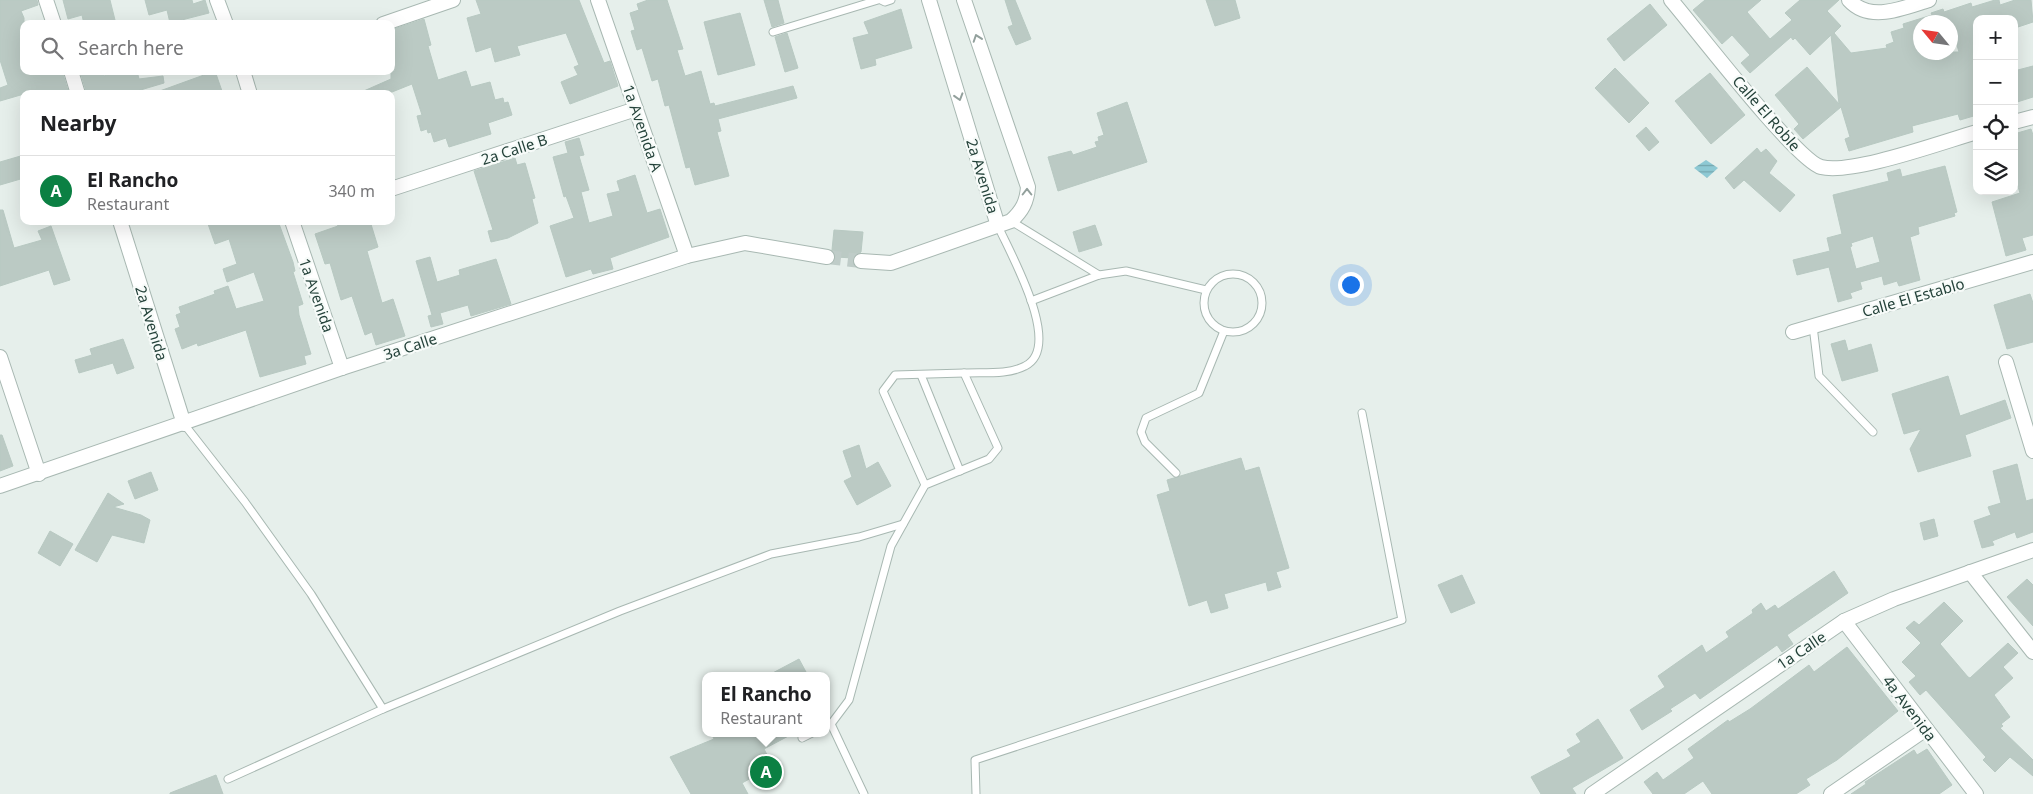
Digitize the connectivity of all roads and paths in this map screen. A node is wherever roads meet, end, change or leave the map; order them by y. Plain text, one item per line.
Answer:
1 (46, 0) edge
2 (217, 0) edge
3 (453, 0) edge
4 (598, 0) edge
5 (880, 0) edge
6 (891, 0) edge
7 (929, 0) edge
8 (964, 0) edge
9 (1671, 0) edge
10 (1848, 0) edge
11 (1929, 0) edge
12 (53, 20) edge
13 (224, 20) edge
14 (395, 20) edge
15 (773, 32) dead end
16 (72, 75) edge
17 (244, 75) edge
18 (77, 90) edge
19 (249, 90) edge
20 (636, 109) junction
21 (2033, 116) edge
22 (2018, 121) edge
23 (1973, 133) edge
24 (395, 187) edge
25 (1005, 224) junction
26 (121, 225) edge
27 (293, 225) edge
28 (687, 256) junction
29 (828, 257) tunnel mouth
30 (861, 262) tunnel mouth
31 (2033, 262) edge
32 (1099, 275) junction
33 (1206, 290) junction
34 (1031, 301) junction
35 (1813, 326) junction
36 (1224, 331) junction
37 (1793, 332) dead end
38 (0, 358) edge
39 (2006, 362) dead end
40 (342, 368) junction
41 (964, 373) junction
42 (921, 374) junction
43 (1362, 413) dead end
44 (184, 424) junction
45 (1873, 432) dead end
46 (2033, 451) edge
47 (960, 471) junction
48 (1176, 472) dead end
49 (39, 474) junction
50 (925, 485) junction
51 (0, 486) edge
52 (903, 524) junction
53 (2033, 550) edge
54 (1970, 572) junction
55 (1844, 621) junction
56 (2033, 652) edge
57 (384, 710) junction
58 (830, 723) edge
59 (830, 729) edge
60 (1926, 729) junction
61 (228, 779) dead end
62 (864, 794) edge
63 (976, 794) edge
64 (1592, 794) edge
65 (1831, 794) edge
66 (1976, 794) edge

1 - 12 street
2 - 13 street
3 - 14 street
4 - 20 street, 1a Avenida A
5 - 6 lane
5 - 15 lane
7 -> 25 street, 2a Avenida
25 -> 8 street, 2a Avenida
9 - 23 street, Calle El Roble
10 - 11 street
16 - 18 street
17 - 19 street
20 - 24 street, 2a Calle B
20 - 28 street, 1a Avenida A
21 - 22 street
25 - 30 street
25 - 32 lane
25 - 34 lane
26 - 44 street, 2a Avenida
27 - 40 street, 1a Avenida
28 - 29 street, 3a Calle
28 - 40 street, 3a Calle
31 - 35 street, Calle El Establo
32 - 33 lane
32 - 34 lane
33 - 36 lane
33 - 36 lane
34 - 41 lane
35 - 37 street, Calle El Establo
35 - 45 lane
36 - 48 lane
38 - 49 street
39 - 46 street
40 - 44 street, 3a Calle
41 - 42 lane
41 - 47 lane
42 - 47 lane
42 - 50 lane
43 - 63 lane
44 - 49 street, 3a Calle
44 - 57 lane
47 - 50 lane
49 - 51 street, 3a Calle
50 - 52 lane
52 - 57 lane
52 - 58 lane
53 - 54 street, 1a Calle
54 - 55 street, 1a Calle
54 - 56 street
55 - 60 street, 4a Avenida
55 - 64 street, 1a Calle
57 - 61 lane
59 - 62 lane
60 - 65 street
60 - 66 street, 4a Avenida

